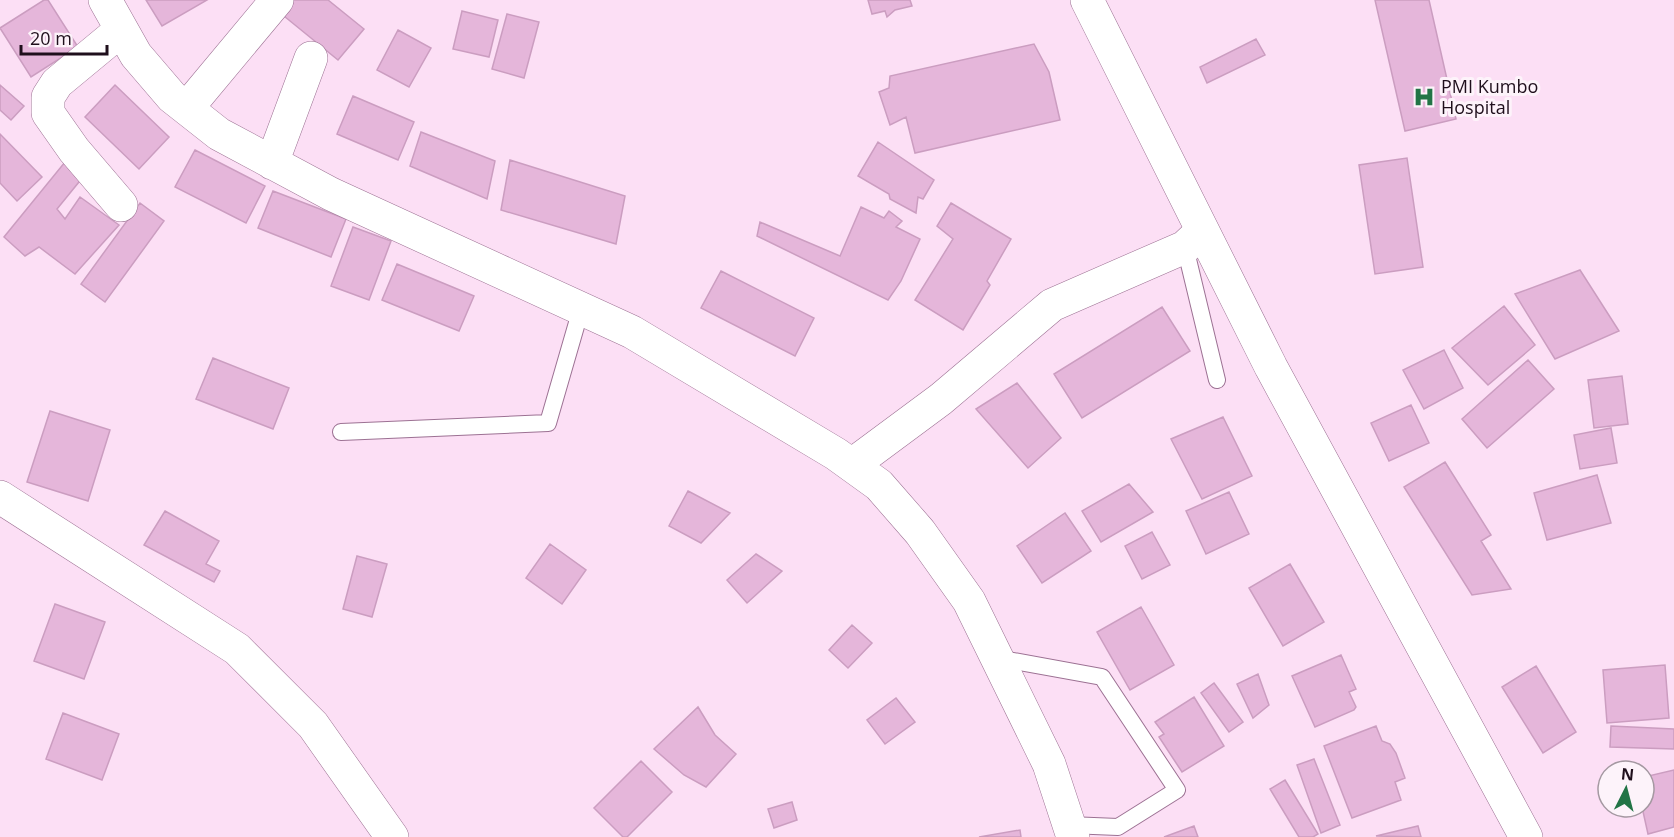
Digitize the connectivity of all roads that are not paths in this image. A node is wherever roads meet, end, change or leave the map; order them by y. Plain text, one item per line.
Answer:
1 (105, 0) edge
2 (277, 0) edge
3 (1088, 0) edge
4 (121, 30) junction
5 (311, 58) dead end
6 (187, 108) junction
7 (272, 163) junction
8 (120, 205) dead end
9 (1193, 239) junction
10 (581, 309) junction
11 (1217, 380) dead end
12 (340, 432) dead end
13 (852, 465) junction
14 (0, 497) edge
15 (997, 658) junction
16 (1071, 831) edge
17 (392, 837) edge
18 (1526, 837) edge

1 - 4 street
2 - 6 street
3 - 9 street
4 - 6 street
4 - 8 street
5 - 7 street
6 - 7 street
7 - 10 street
9 - 11 lane
9 - 13 street
9 - 18 street
10 - 12 lane
10 - 13 street
13 - 15 street
14 - 17 street
15 - 16 street
15 - 16 lane

